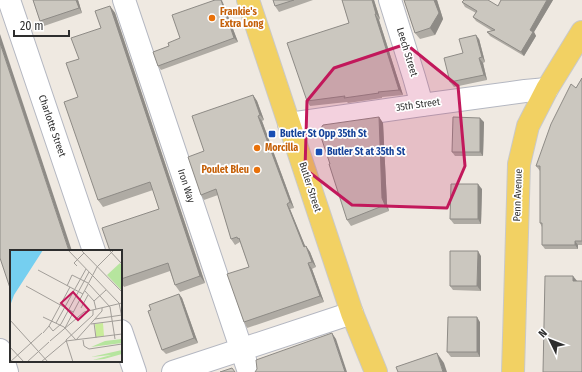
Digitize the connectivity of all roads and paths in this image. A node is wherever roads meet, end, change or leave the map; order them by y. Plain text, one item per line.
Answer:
1 (9, 0) edge
2 (124, 0) edge
3 (248, 0) edge
4 (390, 0) edge
5 (582, 32) edge
6 (547, 89) junction
7 (422, 105) junction
8 (289, 124) junction
9 (94, 250) edge
10 (352, 313) junction
11 (122, 334) edge
12 (0, 350) edge
13 (241, 350) junction
14 (8, 372) edge
15 (135, 372) edge
16 (173, 372) edge
17 (249, 372) edge
18 (376, 372) edge
19 (513, 372) edge

1 - 9 street, Charlotte Street
2 - 13 street, Iron Way
3 - 8 main road, Butler Street
4 - 7 street, Leech Street
5 - 6 main road, Penn Avenue
6 - 7 street, 35th Street
6 - 19 main road, Penn Avenue
7 - 8 street, 35th Street
8 - 10 main road, Butler Street
10 - 13 street
10 - 18 main road, Butler Street
11 - 15 street
12 - 14 street
13 - 16 street
13 - 17 street, Iron Way

